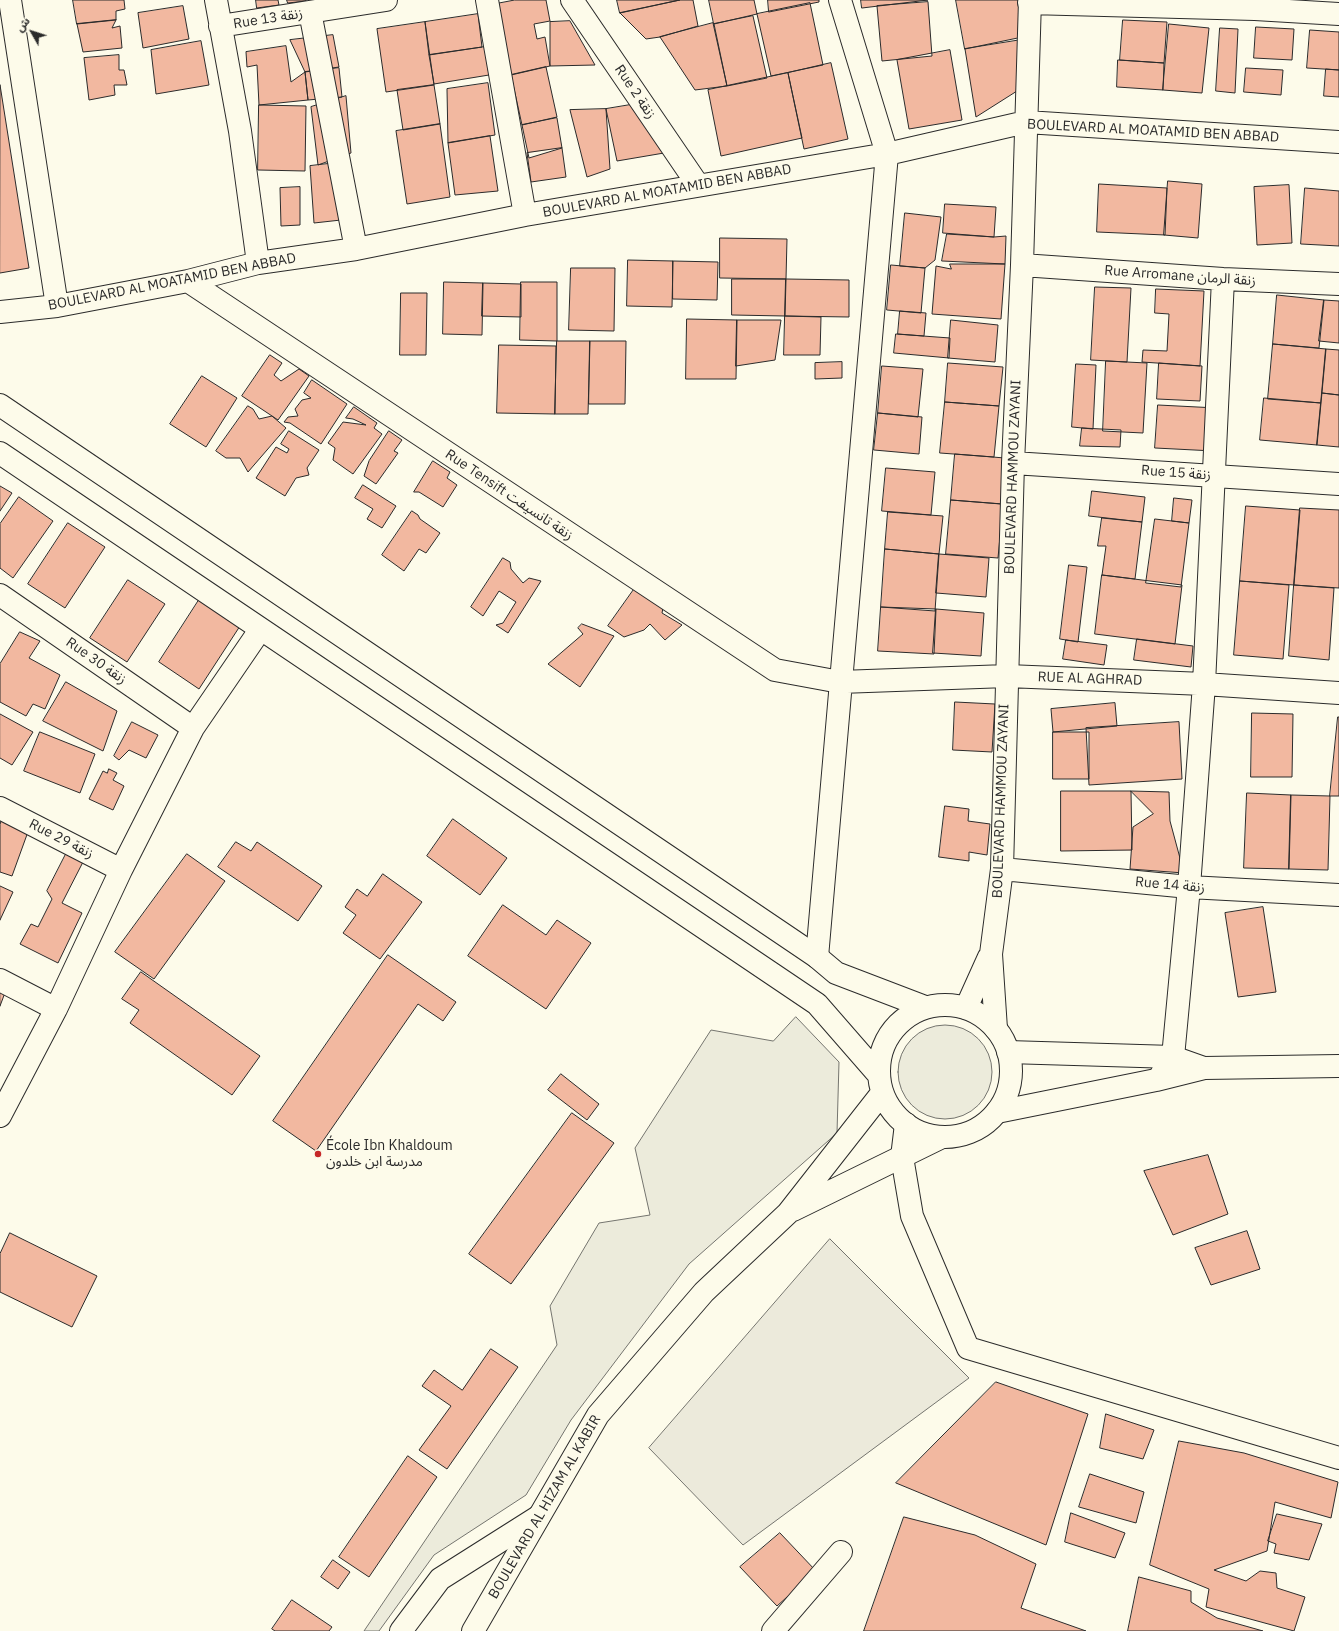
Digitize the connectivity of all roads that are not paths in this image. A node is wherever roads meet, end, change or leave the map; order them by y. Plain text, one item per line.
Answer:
1 (10, 0) edge
2 (216, 0) edge
3 (386, 0) edge
4 (487, 0) edge
5 (572, 0) edge
6 (840, 0) edge
7 (1030, 1) edge
8 (1255, 4) edge
9 (310, 12) junction
10 (1339, 14) edge
11 (220, 26) junction
12 (1026, 122) junction
13 (1339, 142) edge
14 (887, 154) junction
15 (698, 185) junction
16 (525, 215) junction
17 (356, 249) junction
18 (258, 262) junction
19 (1022, 265) junction
20 (1223, 279) junction
21 (188, 281) junction
22 (1339, 284) edge
23 (57, 306) junction
24 (0, 312) edge
25 (0, 405) edge
26 (0, 453) edge
27 (1013, 463) junction
28 (1214, 475) junction
29 (1339, 484) edge
30 (0, 595) edge
31 (260, 630) junction
32 (1006, 676) junction
33 (840, 682) junction
34 (1204, 684) junction
35 (1339, 693) edge
36 (193, 728) junction
37 (0, 808) edge
38 (1002, 869) junction
39 (122, 870) junction
40 (1190, 887) junction
41 (1339, 895) edge
42 (991, 954) junction
43 (817, 957) junction
44 (0, 980) edge
45 (925, 1007) junction
46 (966, 1008) junction
47 (56, 1009) junction
48 (996, 1029) junction
49 (1008, 1052) junction
50 (1173, 1057) junction
51 (1339, 1066) edge
52 (1204, 1068) junction
53 (1156, 1080) junction
54 (880, 1084) junction
55 (997, 1112) junction
56 (0, 1116) edge
57 (906, 1124) junction
58 (942, 1137) junction
59 (902, 1157) junction
60 (788, 1213) junction
61 (1339, 1458) edge
62 (538, 1517) junction
63 (841, 1552) dead end
64 (401, 1631) edge
65 (473, 1631) edge
66 (773, 1631) edge

1 - 23 street
2 - 11 street
3 - 9 street, Rue 13 زنقة
4 - 16 street
5 - 15 street, Rue 2 زنقة
6 - 14 street
7 - 8 street
7 - 12 street, BOULEVARD HAMMOU ZAYANI
8 - 10 street
9 - 11 street, Rue 13 زنقة
9 - 17 street
11 - 18 street
12 - 13 street, BOULEVARD AL MOATAMID BEN ABBAD
12 - 14 street, BOULEVARD AL MOATAMID BEN ABBAD
12 - 19 street, BOULEVARD HAMMOU ZAYANI
14 - 15 street, BOULEVARD AL MOATAMID BEN ABBAD
14 - 33 street
15 - 16 street, BOULEVARD AL MOATAMID BEN ABBAD
16 - 17 street, BOULEVARD AL MOATAMID BEN ABBAD
17 - 18 street, BOULEVARD AL MOATAMID BEN ABBAD
18 - 21 street, BOULEVARD AL MOATAMID BEN ABBAD
19 - 20 street, Rue Arromane زنقة الرمان
19 - 27 street, BOULEVARD HAMMOU ZAYANI
20 - 22 street, Rue Arromane زنقة الرمان
20 - 28 street
21 - 23 street, BOULEVARD AL MOATAMID BEN ABBAD
21 - 33 street, Rue Tensift زنقة تانسيفت
23 - 24 street, BOULEVARD AL MOATAMID BEN ABBAD
25 - 43 street
26 - 31 street
27 - 28 street, Rue 15 زنقة
27 - 32 street, BOULEVARD HAMMOU ZAYANI
28 - 29 street, Rue 15 زنقة
28 - 34 street
30 - 36 street, Rue 30 زنقة
31 - 36 street
31 - 54 street
32 - 33 street, RUE AL AGHRAD
32 - 34 street, RUE AL AGHRAD
32 - 38 street, BOULEVARD HAMMOU ZAYANI
33 - 43 street
34 - 35 street, RUE AL AGHRAD
34 - 40 street
36 - 39 street
37 - 39 street, Rue 29 زنقة
38 - 40 street, Rue 14 زنقة
38 - 42 street, BOULEVARD HAMMOU ZAYANI
39 - 47 street
40 - 41 street, Rue 14 زنقة
40 - 50 street
42 - 46 street
42 - 48 street
43 - 45 street
44 - 47 street
45 - 46 street
45 - 54 street
46 - 48 street
47 - 56 street
48 - 49 street
49 - 50 street
49 - 55 street
50 - 52 street
50 - 53 street
51 - 52 street
52 - 53 street
53 - 55 street
54 - 57 street
54 - 60 street, BOULEVARD AL HIZAM AL KABIR
55 - 58 street
57 - 58 street
57 - 59 street
58 - 59 street, BOULEVARD AL HIZAM AL KABIR
59 - 60 street, BOULEVARD AL HIZAM AL KABIR
59 - 61 street
60 - 62 street, BOULEVARD AL HIZAM AL KABIR
62 - 64 street
62 - 65 street, BOULEVARD AL HIZAM AL KABIR
63 - 66 street

